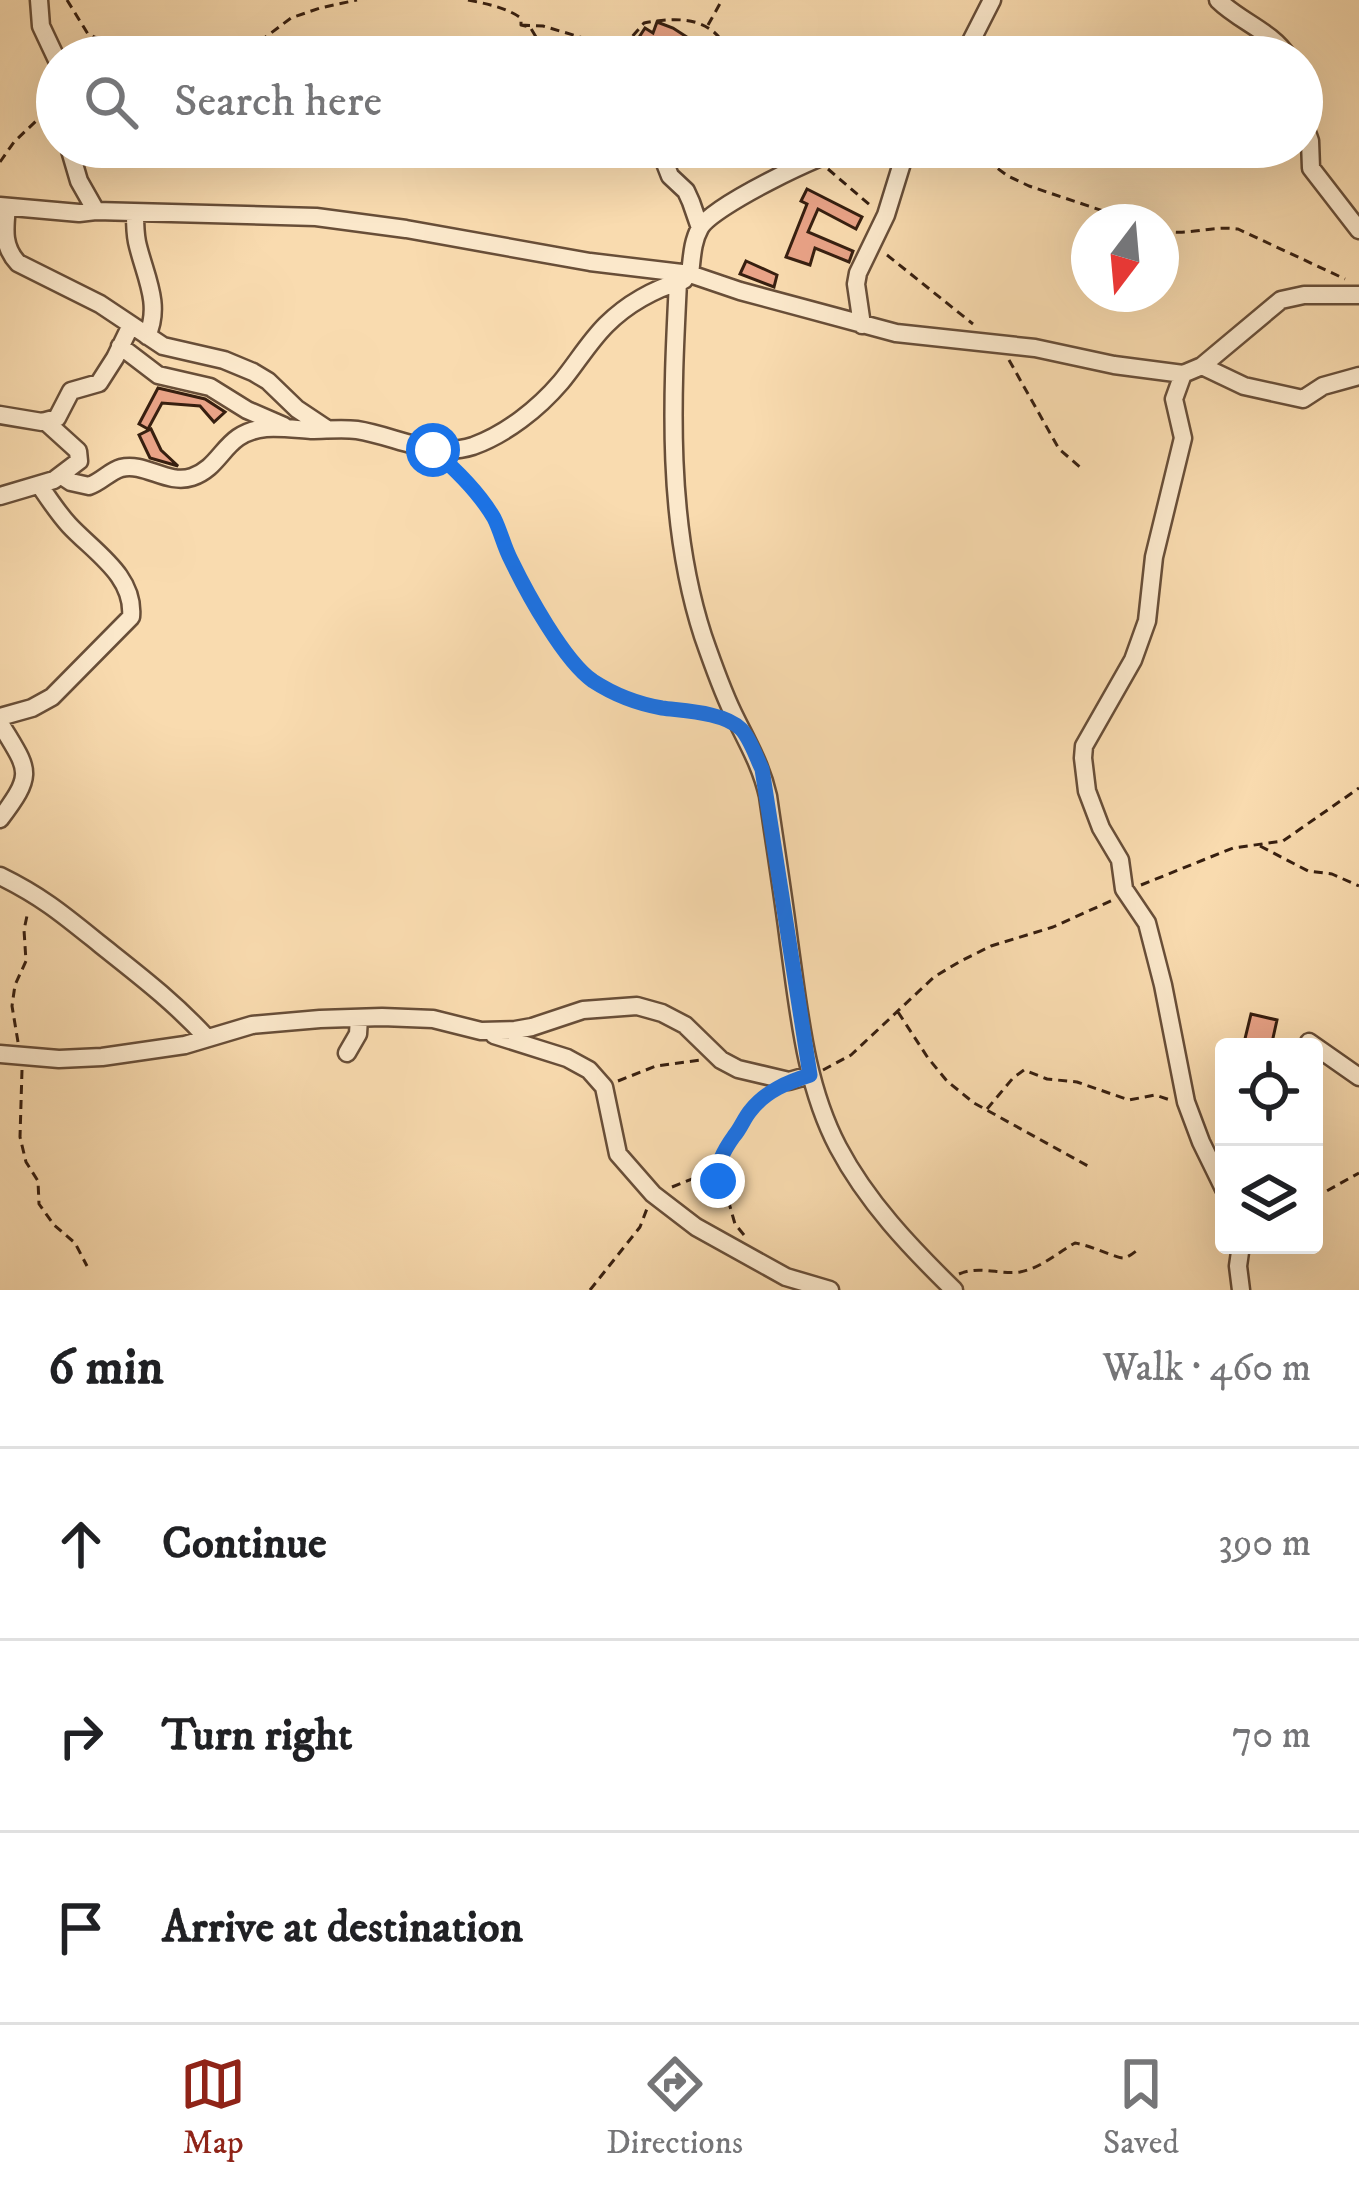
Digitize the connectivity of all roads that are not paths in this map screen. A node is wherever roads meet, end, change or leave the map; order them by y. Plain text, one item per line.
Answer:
1 (39, 0) edge
2 (992, 0) edge
3 (1218, 0) edge
4 (45, 36) edge
5 (973, 36) edge
6 (1267, 36) edge
7 (75, 168) edge
8 (667, 168) edge
9 (796, 168) edge
10 (901, 168) edge
11 (1311, 168) edge
12 (3, 206) edge
13 (96, 211) junction
14 (135, 213) junction
15 (700, 228) junction
16 (1359, 230) edge
17 (688, 278) junction
18 (1357, 291) edge
19 (131, 325) junction
20 (862, 325) junction
21 (147, 336) junction
22 (120, 346) junction
23 (1202, 366) junction
24 (1184, 374) junction
25 (1359, 376) edge
26 (0, 415) edge
27 (46, 422) junction
28 (290, 429) junction
29 (328, 430) junction
30 (62, 476) junction
31 (40, 485) junction
32 (0, 496) edge
33 (0, 720) edge
34 (0, 819) edge
35 (0, 876) edge
36 (359, 1018) junction
37 (482, 1030) junction
38 (207, 1037) junction
39 (1323, 1052) edge
40 (347, 1053) dead end
41 (10, 1054) edge
42 (810, 1075) junction
43 (1359, 1077) edge
44 (1215, 1169) edge
45 (1240, 1254) edge
46 (949, 1286) edge
47 (830, 1290) edge
48 (1242, 1290) edge

1 - 4 street
2 - 5 street
3 - 6 street
7 - 13 street
8 - 15 street
9 - 15 street
10 - 20 street
11 - 16 street
12 - 13 street
12 - 19 street
13 - 14 street
14 - 17 street
14 - 21 street
15 - 17 street
17 - 20 street
17 - 29 street
17 - 42 street
18 - 23 street
19 - 21 street
19 - 22 street
20 - 24 street
21 - 29 street
22 - 27 street
22 - 28 street
23 - 24 street
23 - 25 street
24 - 44 street
26 - 27 street
27 - 30 street
28 - 29 street
28 - 30 street
30 - 31 street
31 - 32 street
31 - 33 street
33 - 34 street
35 - 38 street
36 - 37 street
36 - 38 street
36 - 40 street
37 - 42 street
37 - 47 street
38 - 41 street
39 - 43 street
42 - 46 street
45 - 48 street

